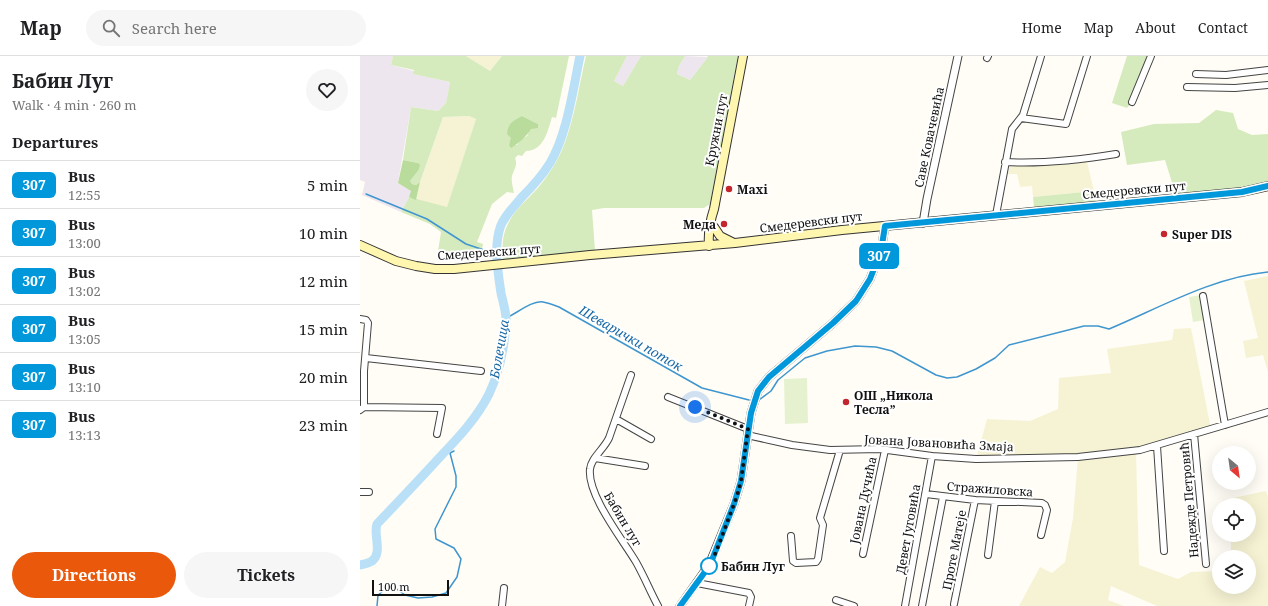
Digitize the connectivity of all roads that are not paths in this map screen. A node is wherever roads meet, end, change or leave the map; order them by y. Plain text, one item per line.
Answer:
1 (742, 56) edge
2 (958, 56) edge
3 (1041, 56) edge
4 (1087, 56) edge
5 (1151, 56) edge
6 (1268, 70) edge
7 (1196, 74) dead end
8 (1268, 85) edge
9 (1187, 87) dead end
10 (1132, 102) dead end
11 (1021, 118) junction
12 (1116, 154) dead end
13 (1005, 162) junction
14 (1268, 186) edge
15 (996, 215) junction
16 (923, 223) junction
17 (885, 226) junction
18 (711, 229) junction
19 (735, 243) junction
20 (360, 245) edge
21 (711, 245) junction
22 (695, 247) junction
23 (1202, 296) dead end
24 (360, 318) edge
25 (366, 358) junction
26 (482, 371) dead end
27 (631, 375) dead end
28 (668, 397) dead end
29 (362, 408) edge
30 (1268, 412) edge
31 (616, 419) junction
32 (1225, 425) junction
33 (748, 432) junction
34 (437, 434) dead end
35 (1194, 434) junction
36 (651, 439) dead end
37 (1157, 446) junction
38 (840, 450) junction
39 (885, 450) junction
40 (932, 456) junction
41 (595, 458) junction
42 (645, 466) dead end
43 (360, 492) edge
44 (369, 492) dead end
45 (926, 494) junction
46 (943, 496) junction
47 (975, 500) junction
48 (994, 501) junction
49 (1042, 535) dead end
50 (791, 536) dead end
51 (1164, 551) dead end
52 (863, 554) dead end
53 (988, 555) dead end
54 (1206, 564) dead end
55 (697, 582) junction
56 (504, 588) dead end
57 (836, 600) dead end
58 (954, 604) dead end
59 (502, 606) edge
60 (658, 606) edge
61 (680, 606) edge
62 (749, 606) edge
63 (854, 606) edge
64 (905, 606) edge
65 (922, 606) edge

1 - 18 main road, Кружни пут
2 - 16 street, Саве Ковачевића
3 - 11 street
4 - 11 street
5 - 10 street
6 - 7 street
8 - 9 street
11 - 13 street
12 - 13 street
13 - 15 street
14 - 15 main road, Смедеревски пут
15 - 16 main road, Смедеревски пут
16 - 17 main road, Смедеревски пут
17 - 19 main road, Смедеревски пут
17 - 33 street
18 - 19 main road
18 - 21 main road, Кружни пут
18 - 22 main road
19 - 21 main road, Смедеревски пут
20 - 22 main road, Смедеревски пут
21 - 22 main road, Смедеревски пут
23 - 32 street
24 - 25 street
25 - 26 street
25 - 29 street
27 - 31 street, Бабин луг
28 - 33 street, Јована Јовановића Змаја
29 - 34 street
30 - 32 street, Јована Јовановића Змаја
31 - 36 street
31 - 41 street, Бабин луг
32 - 35 street, Јована Јовановића Змаја
33 - 38 street, Јована Јовановића Змаја
33 - 55 street
35 - 37 street, Јована Јовановића Змаја
35 - 54 street, Надежде Петровић
37 - 40 street, Јована Јовановића Змаја
37 - 51 street
38 - 39 street, Јована Јовановића Змаја
38 - 50 street
39 - 40 street, Јована Јовановића Змаја
39 - 52 street, Јована Дучића
40 - 45 street, Девет Југовића
41 - 42 street
41 - 60 street, Бабин луг
43 - 44 street
45 - 46 street, Стражиловска
45 - 64 street, Девет Југовића
46 - 47 street, Стражиловска
46 - 65 street
47 - 48 street, Стражиловска
47 - 58 street, Проте Матеје
48 - 49 street, Стражиловска
48 - 53 street
55 - 61 street
55 - 62 street
56 - 59 street
57 - 63 street

